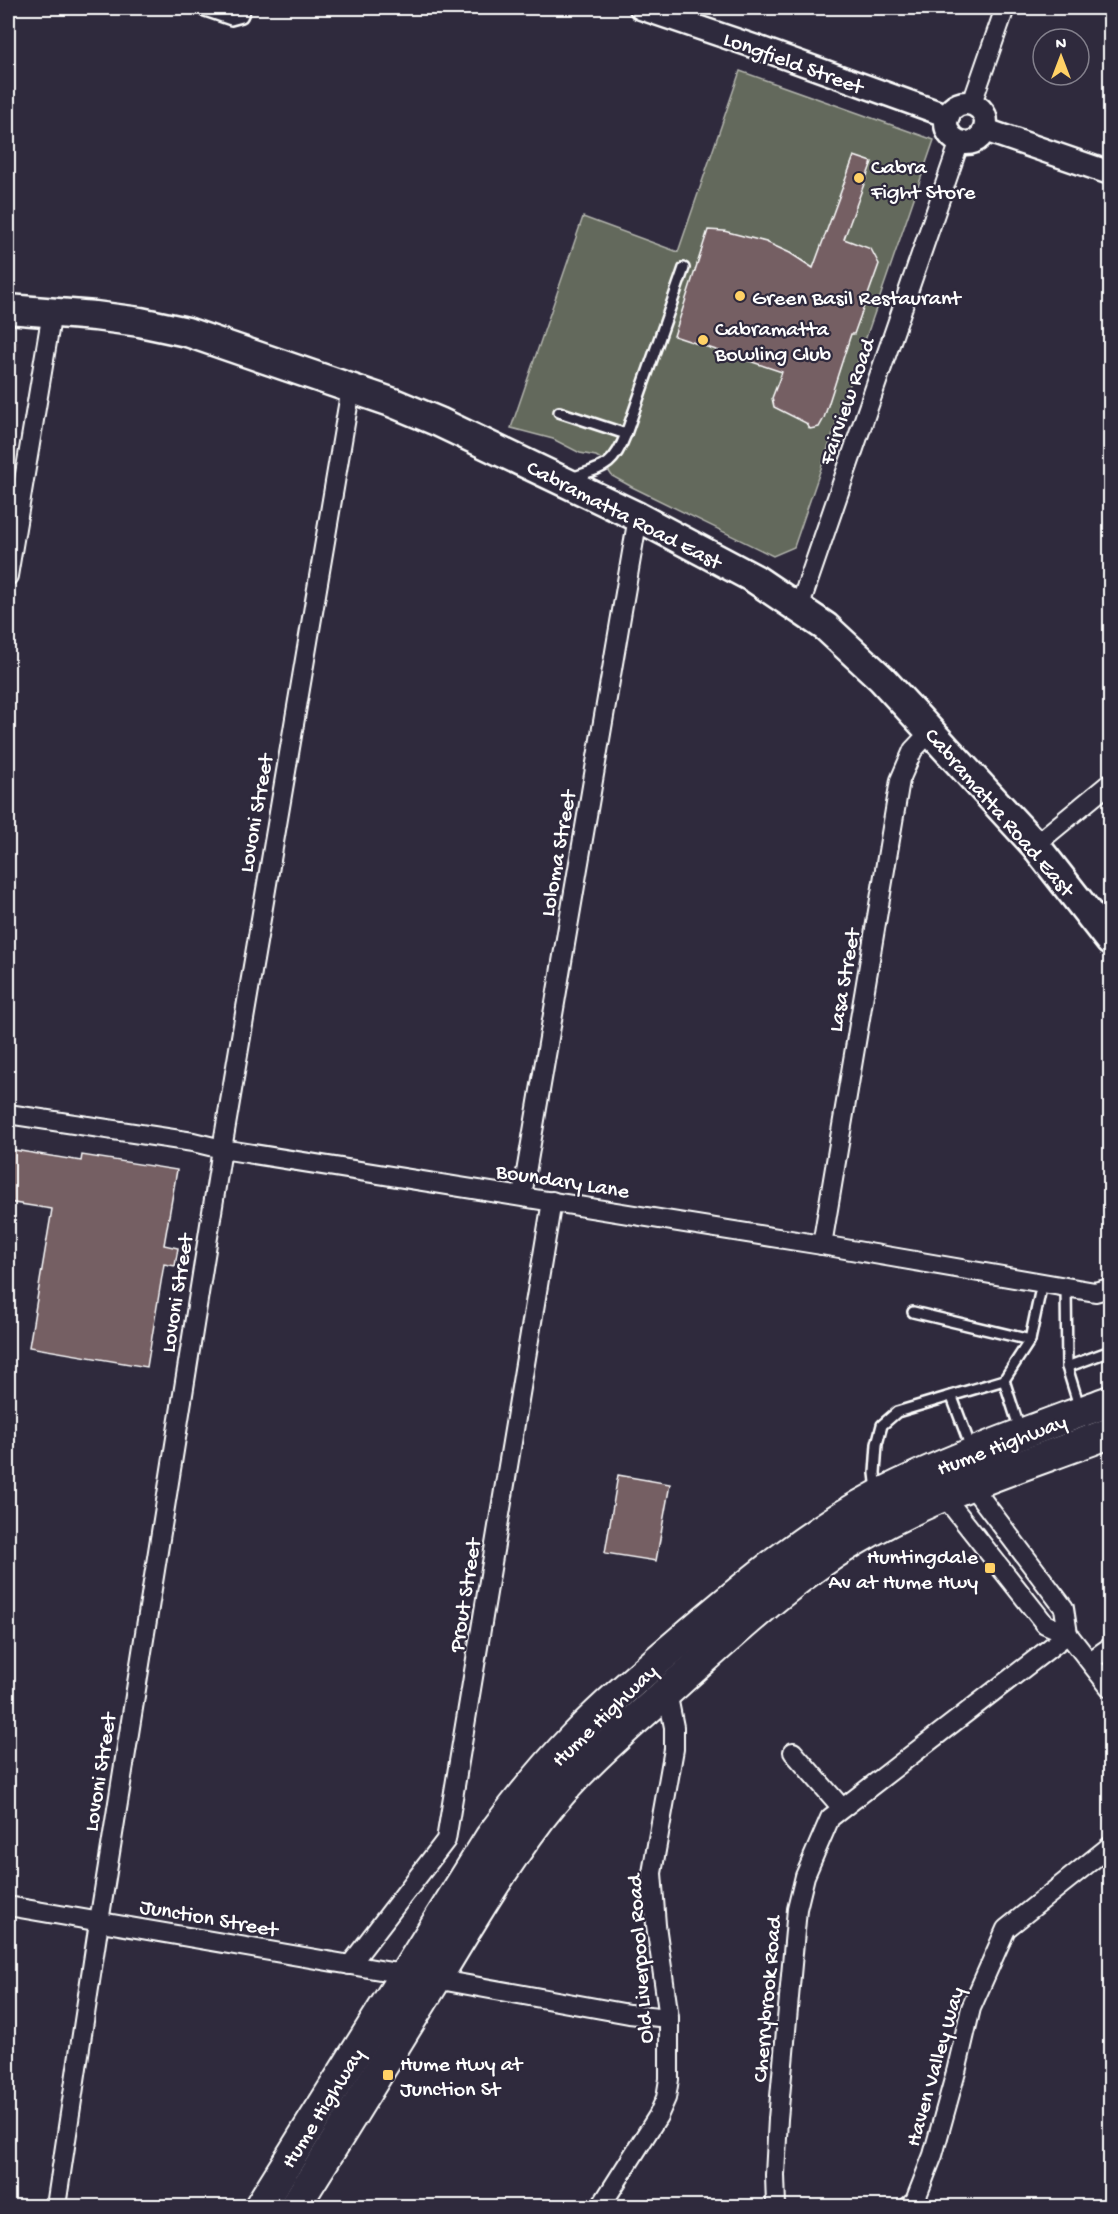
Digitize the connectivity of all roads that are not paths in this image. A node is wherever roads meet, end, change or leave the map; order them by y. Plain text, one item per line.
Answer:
1 (196, 8) edge
2 (246, 8) edge
3 (640, 8) edge
4 (1005, 8) edge
5 (972, 103) junction
6 (948, 116) junction
7 (985, 130) junction
8 (960, 141) junction
9 (1110, 173) edge
10 (684, 268) dead end
11 (8, 309) edge
12 (52, 312) junction
13 (351, 388) junction
14 (559, 412) dead end
15 (626, 434) junction
16 (563, 481) junction
17 (638, 517) junction
18 (8, 576) edge
19 (800, 608) junction
20 (931, 731) junction
21 (1110, 783) edge
22 (1035, 845) junction
23 (1110, 941) edge
24 (8, 1114) edge
25 (222, 1149) junction
26 (522, 1197) junction
27 (552, 1201) junction
28 (822, 1245) junction
29 (1041, 1283) junction
30 (1066, 1287) junction
31 (1110, 1288) edge
32 (913, 1312) dead end
33 (1030, 1340) junction
34 (1110, 1351) edge
35 (1067, 1367) junction
36 (1004, 1380) junction
37 (952, 1397) junction
38 (1110, 1401) edge
39 (1081, 1412) junction
40 (1110, 1433) edge
41 (1022, 1435) junction
42 (973, 1454) junction
43 (971, 1485) junction
44 (878, 1496) junction
45 (944, 1496) junction
46 (1068, 1634) junction
47 (1110, 1647) edge
48 (1090, 1661) junction
49 (1110, 1688) edge
50 (667, 1692) junction
51 (793, 1752) dead end
52 (842, 1808) junction
53 (1110, 1846) edge
54 (8, 1906) edge
55 (99, 1922) junction
56 (350, 1965) junction
57 (403, 1974) junction
58 (435, 1979) junction
59 (669, 2018) junction
60 (56, 2206) edge
61 (260, 2206) edge
62 (295, 2206) edge
63 (601, 2206) edge
64 (776, 2206) edge
65 (909, 2206) edge

1 - 2 lane
3 - 6 street, Longfield Street
4 - 5 street
5 - 6 street
5 - 7 street
6 - 8 street
7 - 8 street
7 - 9 street
8 - 19 street, Fairview Road
10 - 15 lane
11 - 12 main road, Cabramatta Road East
12 - 13 main road, Cabramatta Road East
12 - 18 street
13 - 16 main road, Cabramatta Road East
13 - 25 street, Lovoni Street
14 - 15 lane
15 - 16 lane
16 - 17 main road, Cabramatta Road East
17 - 19 main road, Cabramatta Road East
17 - 26 street, Loloma Street
19 - 20 main road, Cabramatta Road East
20 - 22 main road, Cabramatta Road East
20 - 28 street, Lasa Street
21 - 22 street
22 - 23 main road, Cabramatta Road East
24 - 25 street, Boundary Lane
25 - 26 street, Boundary Lane
25 - 55 street, Lovoni Street
26 - 27 street, Boundary Lane
27 - 28 street, Boundary Lane
27 - 56 street, Prout Street
28 - 29 street, Boundary Lane
29 - 30 street, Boundary Lane
29 - 33 lane
30 - 31 street, Boundary Lane
30 - 35 lane
32 - 33 lane
33 - 36 lane
34 - 35 lane
35 - 39 lane
36 - 37 lane
36 - 41 lane
37 - 42 lane
37 - 44 lane
38 - 39 highway, Hume Highway
39 - 41 highway, Hume Highway
40 - 43 highway, Hume Highway
41 - 42 highway, Hume Highway
42 - 44 highway, Hume Highway
43 - 45 highway, Hume Highway
43 - 46 street
44 - 57 highway, Hume Highway
45 - 46 street
45 - 50 highway, Hume Highway
46 - 48 street
46 - 52 street, Cherrybrook Road
47 - 48 street
48 - 49 street
50 - 58 highway, Hume Highway
50 - 59 street, Old Liverpool Road
51 - 52 street
52 - 64 street, Cherrybrook Road
53 - 65 street, Haven Valley Way
54 - 55 street, Junction Street
55 - 56 street, Junction Street
55 - 60 street, Lovoni Street
56 - 57 street, Junction Street
57 - 61 highway, Hume Highway
58 - 59 street
58 - 62 highway, Hume Highway
59 - 63 street, Old Liverpool Road

